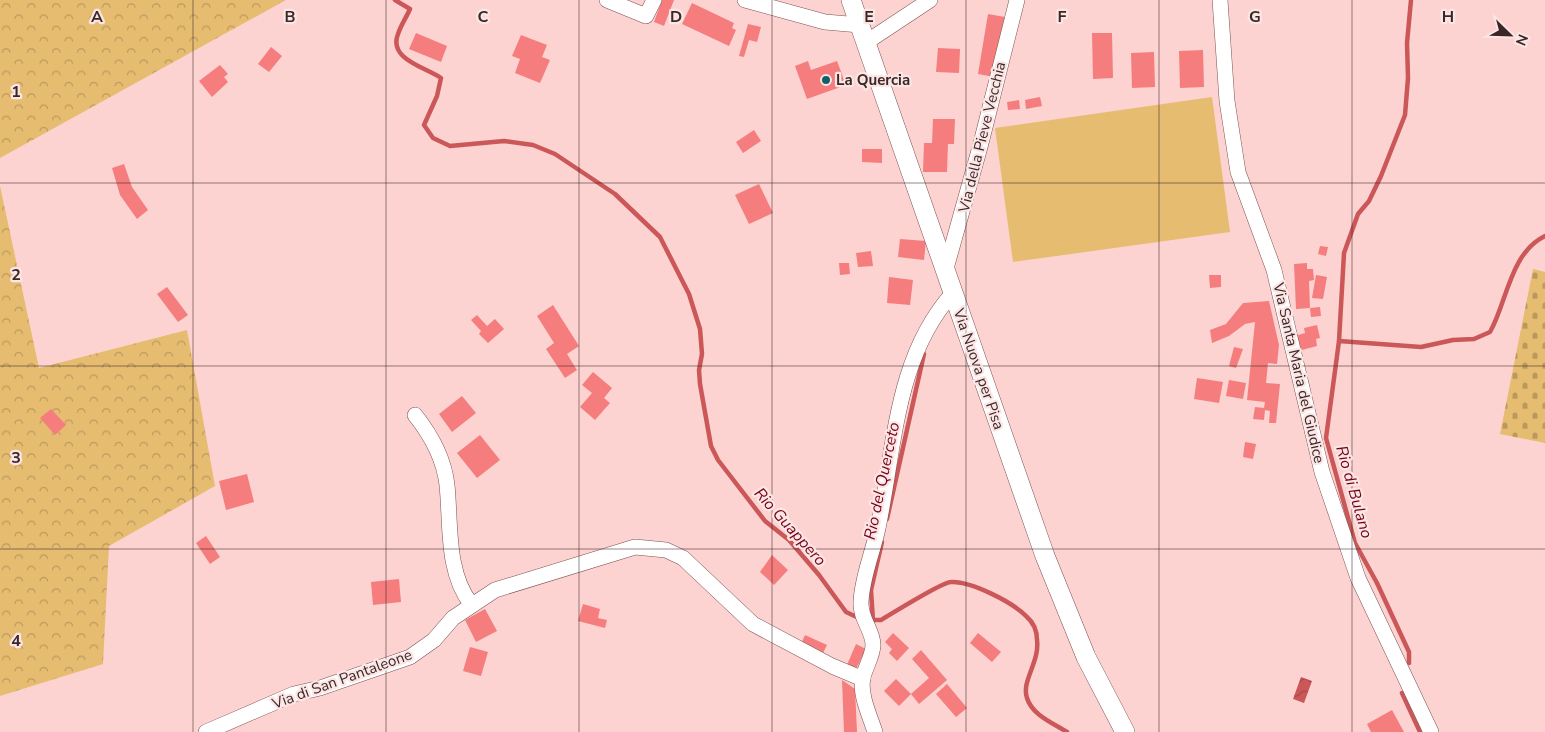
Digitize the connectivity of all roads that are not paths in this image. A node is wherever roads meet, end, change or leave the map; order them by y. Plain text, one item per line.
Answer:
1 (606, 0) edge
2 (654, 0) edge
3 (745, 0) edge
4 (851, 0) edge
5 (930, 0) edge
6 (1017, 0) edge
7 (1220, 0) edge
8 (860, 25) junction
9 (865, 43) junction
10 (945, 272) junction
11 (953, 294) junction
12 (416, 414) dead end
13 (471, 604) junction
14 (863, 679) junction
15 (206, 732) edge
16 (875, 732) edge
17 (1125, 732) edge
18 (1430, 732) edge

1 - 2 street
3 - 8 street
4 - 8 main road, Via Nuova per Pisa
5 - 9 street
6 - 10 street, Via della Pieve Vecchia
7 - 18 street, Via Santa Maria del Giudice
8 - 9 main road, Via Nuova per Pisa
9 - 10 main road, Via Nuova per Pisa
10 - 11 main road, Via Nuova per Pisa
11 - 14 street
11 - 17 main road, Via Nuova per Pisa
12 - 13 street
13 - 14 street, Via di San Pantaleone
13 - 15 street, Via di San Pantaleone
14 - 16 street

